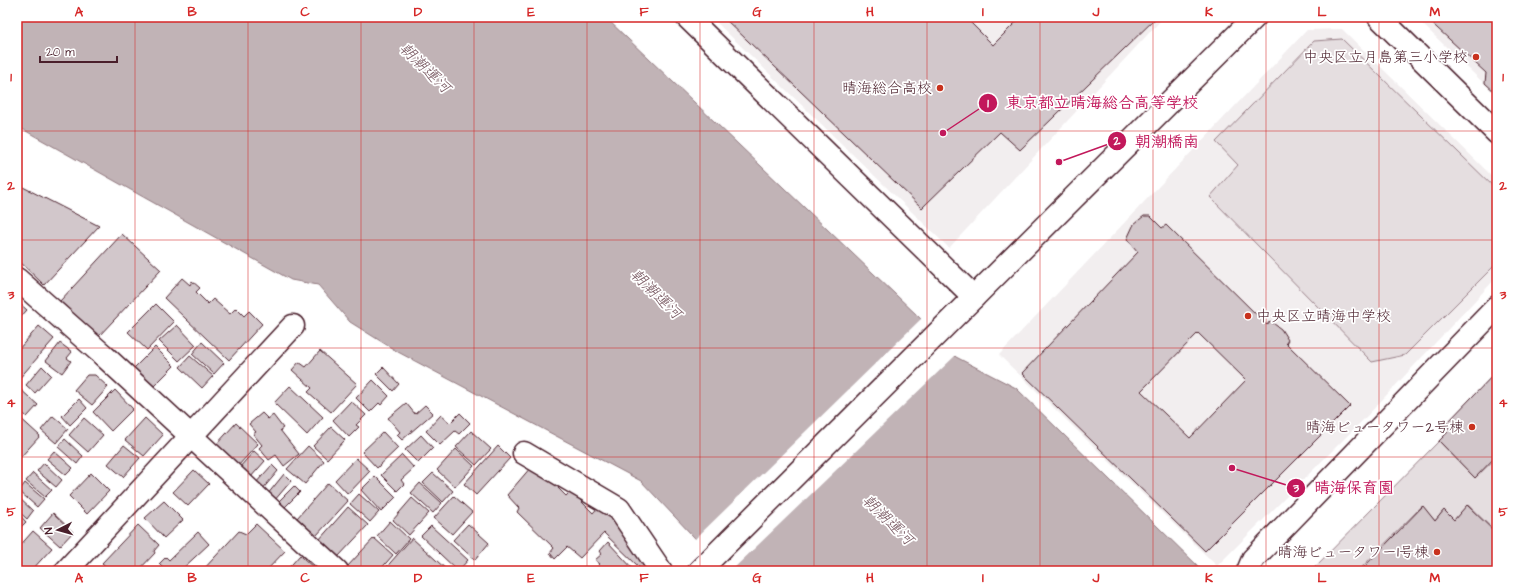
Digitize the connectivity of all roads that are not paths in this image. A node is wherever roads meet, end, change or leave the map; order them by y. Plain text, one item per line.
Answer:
1 (686, 17) edge
2 (1255, 17) edge
3 (1379, 17) edge
4 (1497, 133) edge
5 (17, 278) edge
6 (974, 297) junction
7 (1497, 307) edge
8 (294, 326) dead end
9 (191, 437) junction
10 (524, 453) dead end
11 (705, 565) edge
12 (66, 571) edge
13 (337, 571) edge
14 (661, 571) edge
15 (1248, 571) edge

1 - 6 street
2 - 6 street
3 - 4 street
5 - 9 street
6 - 11 street
7 - 15 street
8 - 9 street
9 - 12 street
9 - 13 street
10 - 14 street

